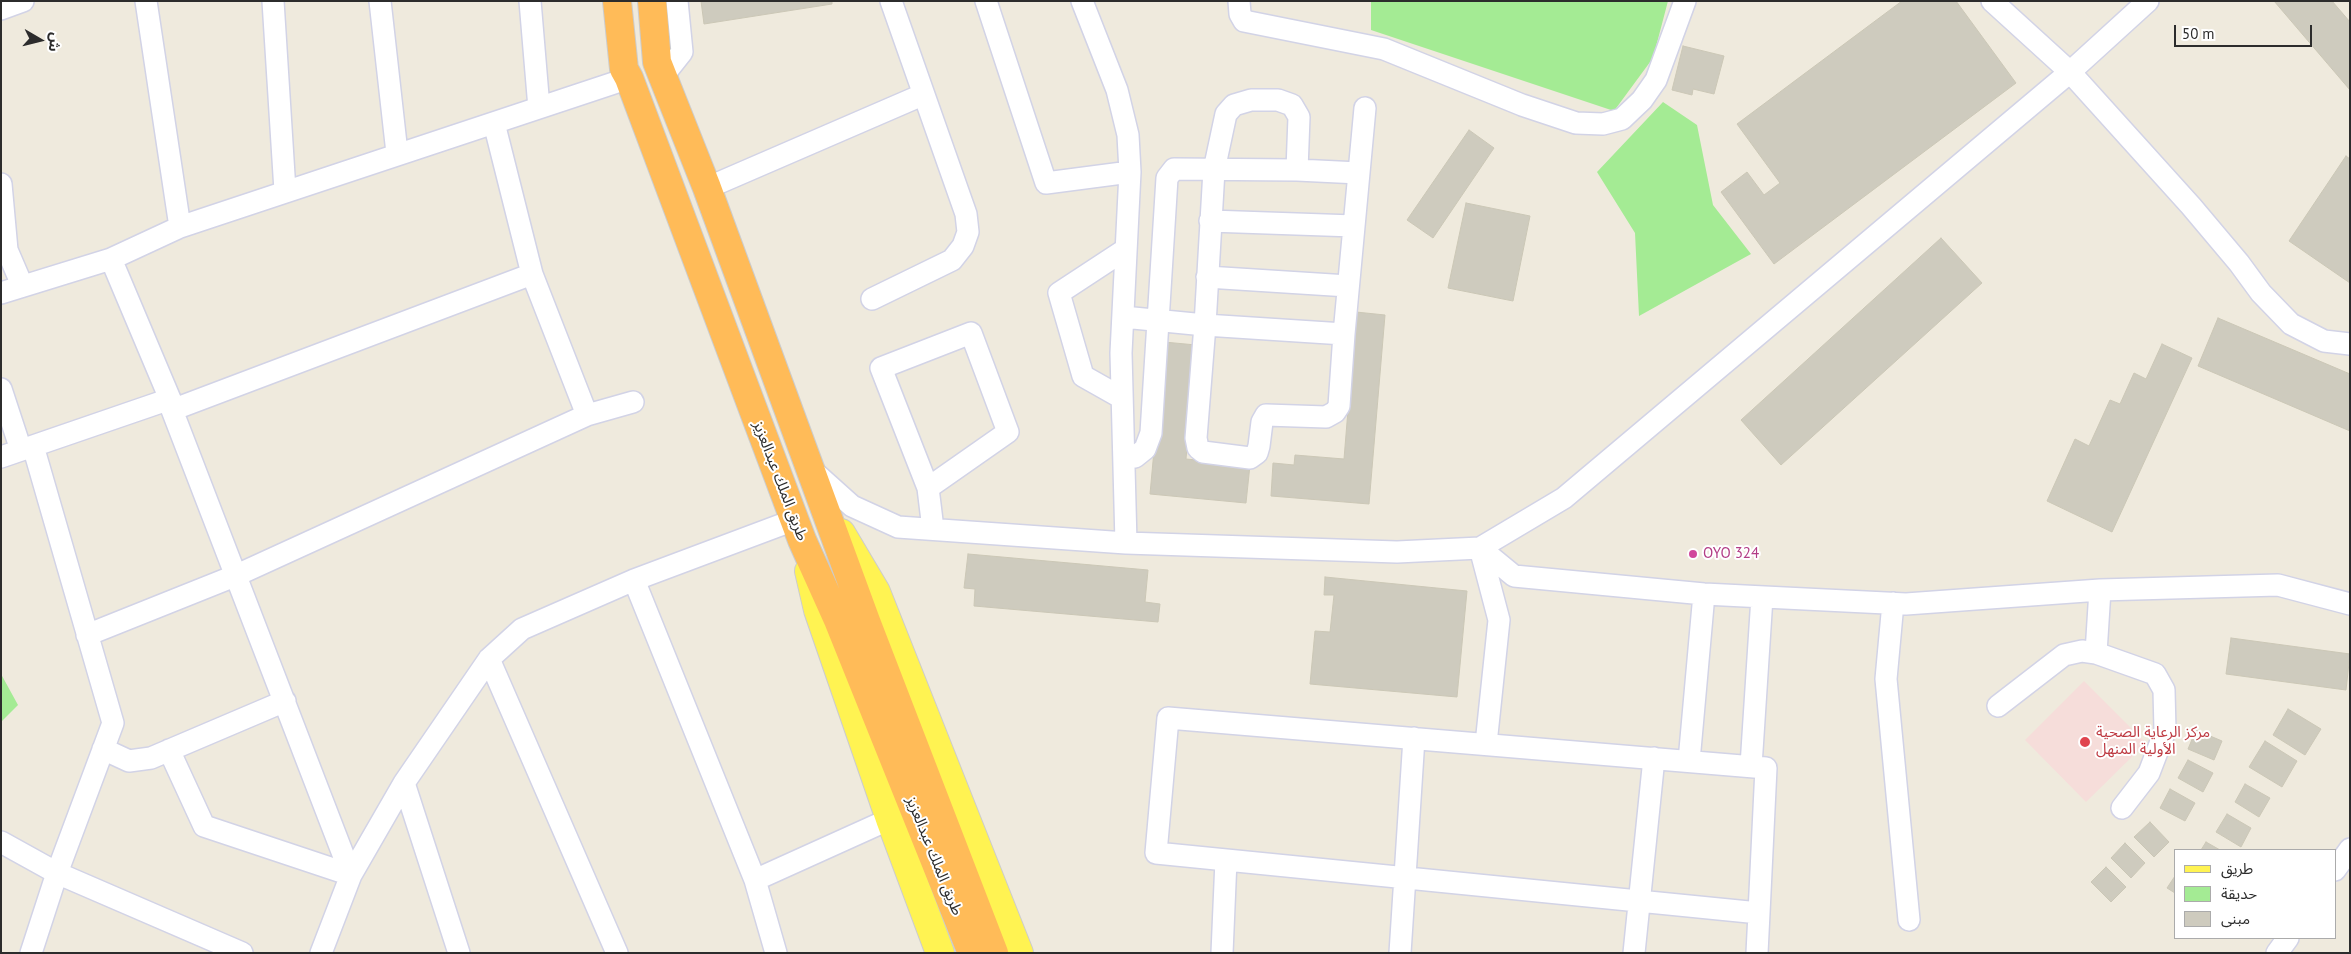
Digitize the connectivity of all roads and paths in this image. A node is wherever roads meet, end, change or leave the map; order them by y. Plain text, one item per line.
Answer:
1 (23, 1) edge
2 (146, 1) edge
3 (273, 1) edge
4 (380, 1) edge
5 (530, 1) edge
6 (617, 1) edge
7 (652, 1) edge
8 (677, 1) edge
9 (891, 1) edge
10 (986, 1) edge
11 (1082, 1) edge
12 (1239, 1) edge
13 (1684, 1) edge
14 (1992, 1) edge
15 (2148, 1) edge
16 (1, 9) edge
17 (2070, 72) junction
18 (663, 76) junction
19 (629, 78) junction
20 (922, 95) junction
21 (540, 108) junction
22 (1365, 108) dead end
23 (494, 123) junction
24 (397, 153) junction
25 (1214, 170) junction
26 (1297, 170) junction
27 (1130, 172) junction
28 (1359, 173) junction
29 (1, 184) edge
30 (707, 188) junction
31 (285, 191) junction
32 (1210, 221) junction
33 (1354, 226) junction
34 (180, 227) junction
35 (1126, 249) junction
36 (4, 251) edge
37 (111, 259) junction
38 (532, 274) junction
39 (1208, 277) junction
40 (22, 285) junction
41 (1348, 286) junction
42 (1, 293) edge
43 (872, 299) dead end
44 (1122, 317) junction
45 (1158, 320) junction
46 (1205, 325) junction
47 (1344, 334) junction
48 (2350, 344) edge
49 (1, 389) edge
50 (1122, 398) junction
51 (633, 402) dead end
52 (171, 404) junction
53 (587, 415) junction
54 (18, 451) edge
55 (1124, 458) junction
56 (812, 471) junction
57 (928, 488) junction
58 (827, 509) junction
59 (933, 529) junction
60 (798, 530) junction
61 (1126, 543) junction
62 (1480, 548) junction
63 (237, 575) junction
64 (634, 580) junction
65 (2100, 590) junction
66 (1704, 594) junction
67 (1762, 597) junction
68 (1893, 603) junction
69 (2350, 604) edge
70 (87, 635) junction
71 (2096, 653) junction
72 (489, 659) junction
73 (285, 701) junction
74 (1998, 706) dead end
75 (1414, 738) junction
76 (1486, 744) junction
77 (102, 749) junction
78 (169, 750) junction
79 (1654, 758) junction
80 (1689, 761) junction
81 (1750, 766) junction
82 (404, 783) junction
83 (2122, 808) dead end
84 (890, 819) junction
85 (1, 842) edge
86 (2350, 849) edge
87 (1226, 860) junction
88 (2336, 869) edge
89 (57, 873) junction
90 (351, 875) junction
91 (1405, 878) junction
92 (755, 880) junction
93 (1639, 901) junction
94 (1759, 913) junction
95 (1909, 920) dead end
96 (2287, 939) edge
97 (31, 953) edge
98 (242, 953) edge
99 (321, 953) edge
100 (459, 953) edge
101 (617, 953) edge
102 (776, 953) edge
103 (940, 953) edge
104 (972, 953) edge
105 (994, 953) edge
106 (1019, 953) edge
107 (1222, 953) edge
108 (1400, 953) edge
109 (1634, 953) edge
110 (1757, 953) edge
111 (2277, 953) edge

1 - 16 street
2 - 34 street
3 - 31 street
4 - 24 street
5 - 21 street
6 - 19 highway, طريق الملك عبدالعزيز
7 - 18 highway, طريق الملك عبدالعزيز
8 - 18 street
9 - 20 street
10 - 27 street
11 - 27 street
12 - 13 street
14 - 17 street
15 - 17 street
17 - 48 street
17 - 62 street
18 - 30 highway, طريق الملك عبدالعزيز
19 - 21 street
19 - 60 highway, طريق الملك عبدالعزيز
20 - 30 street
20 - 43 street
21 - 23 street
22 - 28 street
23 - 24 street
23 - 38 street
24 - 31 street
25 - 26 street
25 - 26 street
25 - 32 street
25 - 45 street
26 - 28 street
27 - 35 street
28 - 33 street
29 - 36 street
30 - 56 highway, طريق الملك عبدالعزيز
31 - 34 street
32 - 33 street
32 - 39 street
33 - 41 street
34 - 37 street
35 - 44 street
35 - 50 street
36 - 40 street
37 - 40 street
37 - 52 street
38 - 52 street
38 - 53 street
39 - 41 street
39 - 46 street
40 - 42 street
41 - 47 street
44 - 45 street
44 - 50 street
45 - 46 street
45 - 55 street
46 - 47 street
46 - 47 street
49 - 54 street
50 - 55 street
51 - 53 street
52 - 54 street
52 - 63 street
53 - 63 street
54 - 70 street
55 - 61 street
56 - 58 highway, طريق الملك عبدالعزيز
56 - 59 street
57 - 57 street
57 - 59 street
58 - 105 highway, طريق الملك عبدالعزيز
58 - 106 main road
59 - 61 street
60 - 64 street
60 - 84 main road
60 - 104 highway, طريق الملك عبدالعزيز
61 - 62 street
62 - 66 street
62 - 76 street
63 - 70 street
63 - 73 street
64 - 72 street
64 - 92 street
65 - 68 street
65 - 69 street
65 - 71 street
66 - 67 street
66 - 80 street
67 - 68 street
67 - 81 street
68 - 95 street
70 - 77 street
71 - 74 street
71 - 83 street
72 - 82 street
72 - 101 street
73 - 78 street
73 - 90 street
75 - 76 street
75 - 87 street
75 - 91 street
76 - 79 street
77 - 78 street
77 - 89 street
78 - 90 street
79 - 80 street
79 - 93 street
80 - 81 street
81 - 94 street
82 - 90 street
82 - 100 street
84 - 92 street
84 - 103 main road
85 - 89 street
86 - 88 street
87 - 91 street
87 - 107 street
89 - 97 street
89 - 98 street
90 - 99 street
91 - 93 street
91 - 108 street
92 - 102 street
93 - 94 street
93 - 109 street
94 - 110 street
96 - 111 street

